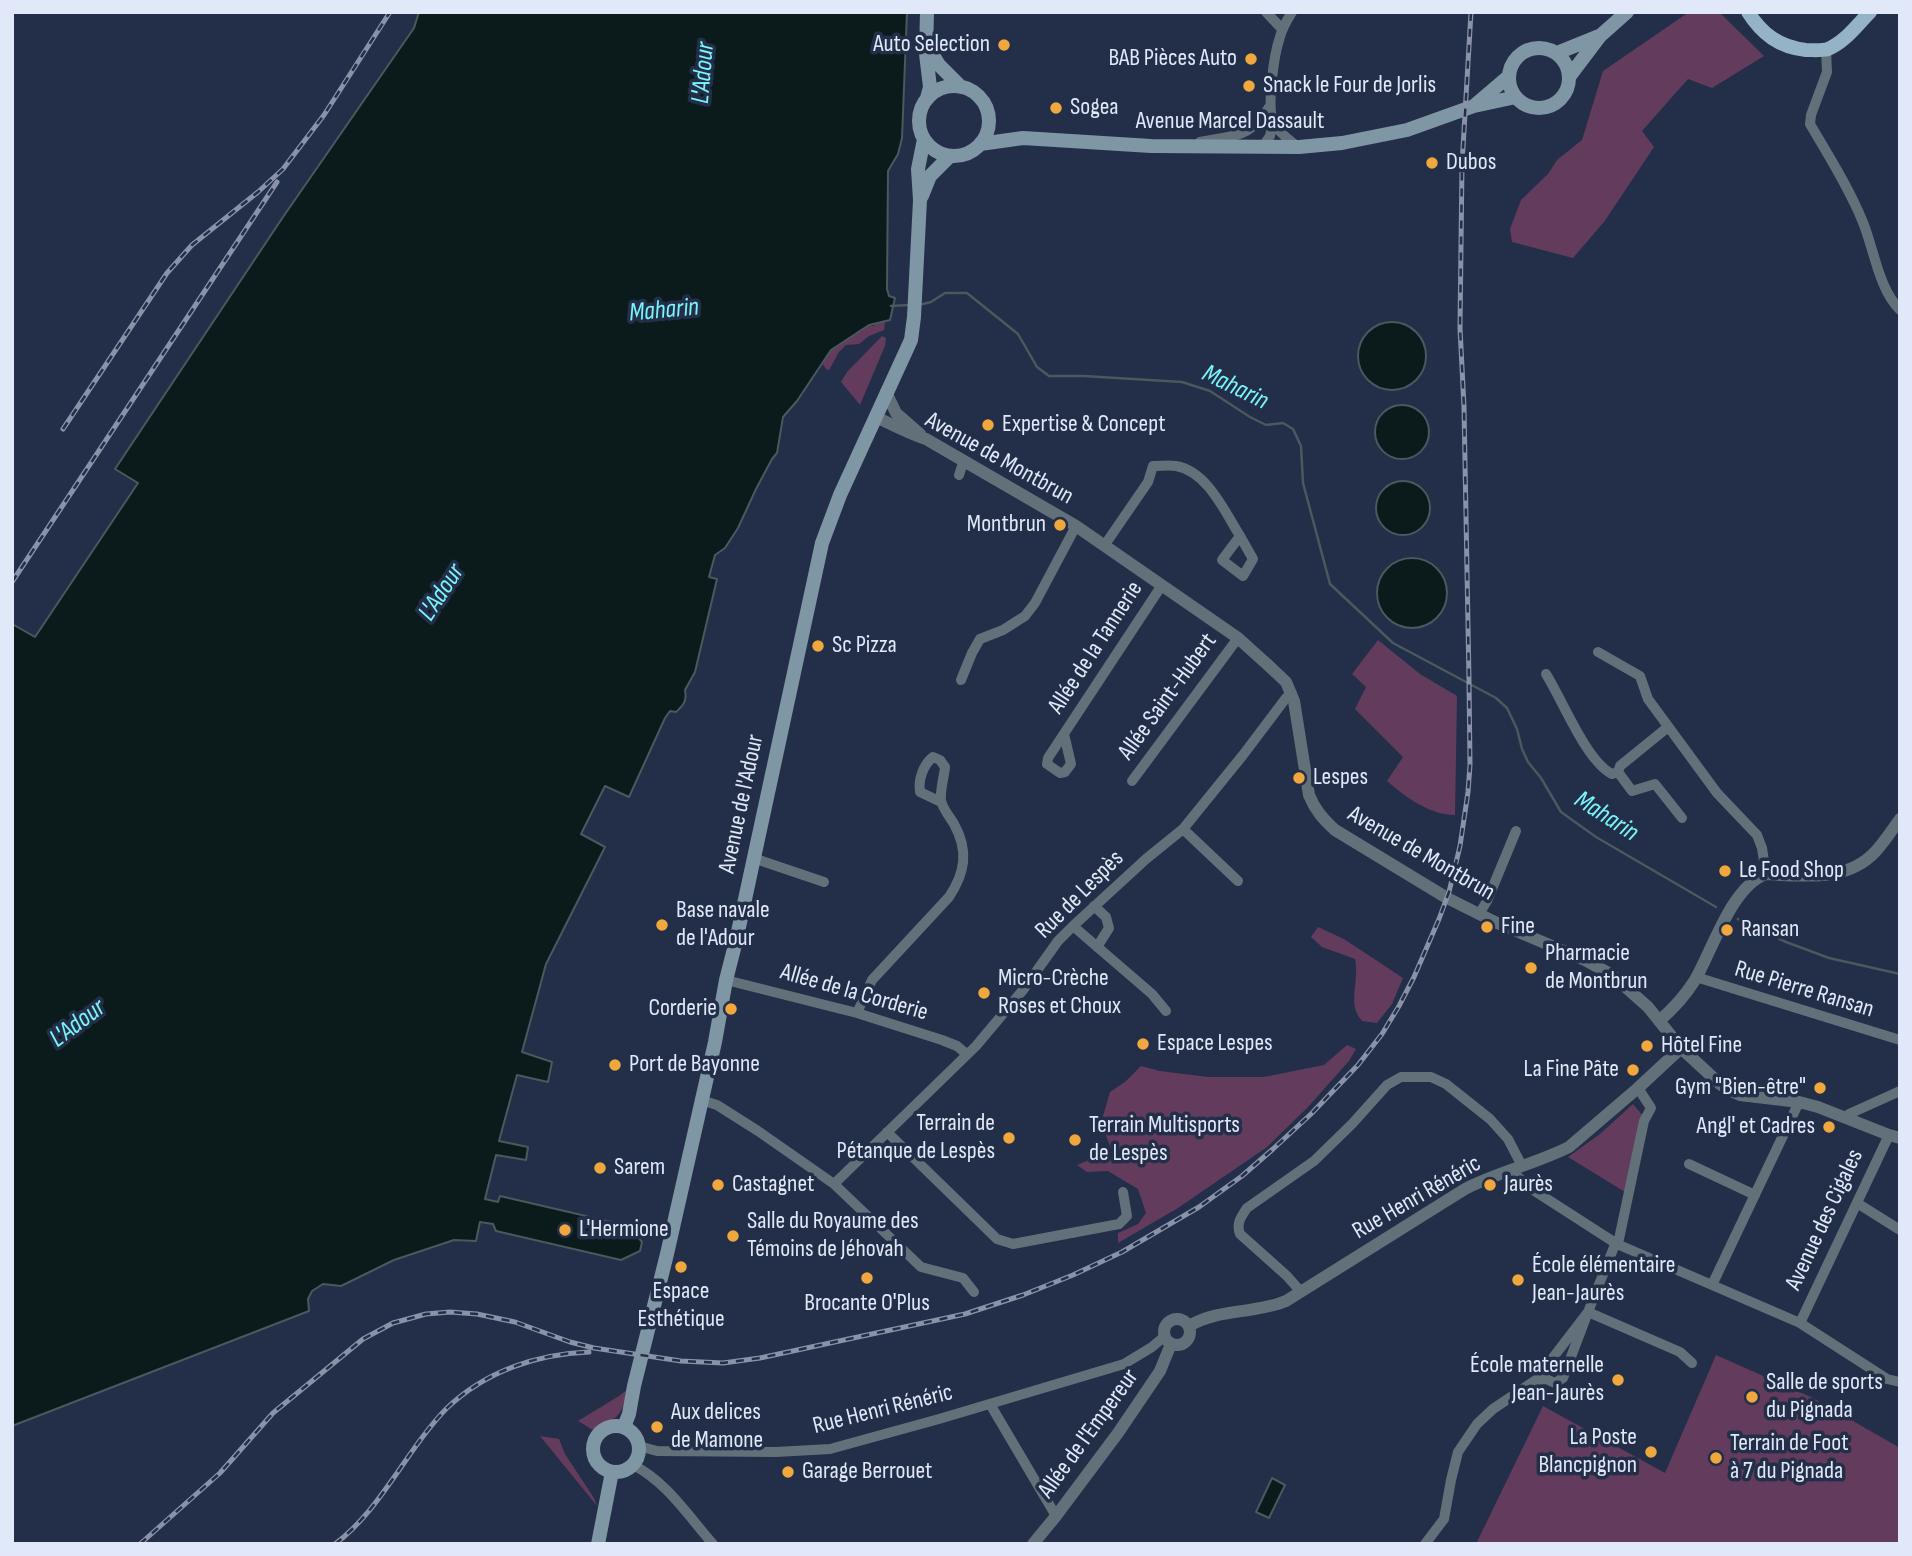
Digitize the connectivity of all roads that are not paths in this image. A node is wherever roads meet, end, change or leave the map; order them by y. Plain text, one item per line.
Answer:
1 (927, 12) edge
2 (1266, 12) edge
3 (1292, 12) edge
4 (1748, 12) edge
5 (1870, 12) edge
6 (1626, 13) edge
7 (1282, 29) junction
8 (1600, 36) junction
9 (926, 43) junction
10 (1826, 50) junction
11 (1557, 53) junction
12 (1509, 76) junction
13 (1570, 77) junction
14 (961, 87) junction
15 (1516, 97) junction
16 (928, 98) junction
17 (1270, 106) junction
18 (1469, 108) junction
19 (989, 120) junction
20 (1273, 122) junction
21 (1023, 138) junction
22 (924, 139) junction
23 (980, 145) junction
24 (1179, 147) junction
25 (1262, 148) junction
26 (1299, 148) junction
27 (950, 156) junction
28 (920, 200) junction
29 (1900, 310) edge
30 (886, 392) junction
31 (875, 417) junction
32 (926, 439) junction
33 (964, 460) junction
34 (959, 475) dead end
35 (1076, 526) junction
36 (1240, 536) dead end
37 (1104, 546) junction
38 (1162, 585) junction
39 (1238, 638) junction
40 (1598, 653) dead end
41 (1546, 674) dead end
42 (961, 680) dead end
43 (1292, 694) junction
44 (1668, 727) junction
45 (1065, 734) dead end
46 (1618, 772) junction
47 (1132, 780) dead end
48 (941, 802) dead end
49 (1682, 818) dead end
50 (1900, 819) edge
51 (1183, 829) junction
52 (1516, 831) dead end
53 (753, 858) junction
54 (1766, 874) junction
55 (1238, 881) dead end
56 (824, 882) dead end
57 (1094, 906) junction
58 (1479, 915) junction
59 (1073, 926) junction
60 (1097, 947) junction
61 (1696, 978) junction
62 (726, 980) junction
63 (1166, 1011) dead end
64 (857, 1013) junction
65 (1659, 1021) junction
66 (1900, 1040) edge
67 (1681, 1048) junction
68 (965, 1055) junction
69 (1638, 1088) junction
70 (1900, 1091) edge
71 (701, 1100) junction
72 (1799, 1102) junction
73 (1845, 1118) junction
74 (887, 1132) junction
75 (1894, 1136) edge
76 (1689, 1164) dead end
77 (1518, 1168) junction
78 (834, 1184) junction
79 (1123, 1192) dead end
80 (1755, 1195) junction
81 (1857, 1203) junction
82 (1900, 1230) edge
83 (1617, 1244) junction
84 (1712, 1285) junction
85 (974, 1292) dead end
86 (1301, 1292) junction
87 (1588, 1312) junction
88 (1800, 1323) junction
89 (1189, 1326) junction
90 (1168, 1340) junction
91 (1692, 1363) dead end
92 (1546, 1379) junction
93 (1900, 1382) edge
94 (990, 1404) junction
95 (624, 1427) junction
96 (639, 1448) junction
97 (633, 1465) junction
98 (612, 1472) junction
99 (1056, 1516) junction
100 (597, 1544) edge
101 (713, 1544) edge
102 (1033, 1544) edge
103 (1425, 1544) edge

1 - 9 main road
2 - 7 street
3 - 7 street
4 - 10 main road
5 - 10 main road
6 - 8 main road
7 - 17 street
8 - 11 main road
8 - 13 main road
9 - 14 main road
9 - 16 main road
10 - 29 street
11 - 12 main road
11 - 13 main road
12 - 15 main road
12 - 18 main road, Avenue Marcel Dassault
13 - 15 main road
14 - 16 main road
14 - 19 main road
15 - 18 main road, Avenue Marcel Dassault
16 - 22 main road
17 - 20 street
17 - 24 street
18 - 26 main road, Avenue Marcel Dassault
19 - 21 main road, Avenue Marcel Dassault
19 - 23 main road
20 - 25 street
20 - 26 street
21 - 23 main road, Avenue Marcel Dassault
21 - 24 main road, Avenue Marcel Dassault
22 - 27 main road
22 - 28 main road, Avenue de l'Adour
23 - 27 main road
24 - 25 main road, Avenue Marcel Dassault
25 - 26 main road, Avenue Marcel Dassault
27 - 28 main road, Avenue de l'Adour
28 - 30 main road, Avenue de l'Adour
30 - 31 main road, Avenue de l'Adour
30 - 32 street
31 - 32 street, Avenue de Montbrun
31 - 53 main road, Avenue de l'Adour
32 - 33 street, Avenue de Montbrun
33 - 34 street
33 - 35 street, Avenue de Montbrun
35 - 37 street, Avenue de Montbrun
35 - 42 street
36 - 37 street
37 - 38 street, Avenue de Montbrun
38 - 39 street, Avenue de Montbrun
38 - 45 street, Allée de la Tannerie
39 - 43 street, Avenue de Montbrun
39 - 47 street, Allée Saint-Hubert
40 - 44 street
41 - 46 street
43 - 51 street, Rue de Lespès
43 - 58 street, Avenue de Montbrun
44 - 46 street
44 - 54 street
46 - 49 street
48 - 64 street
50 - 54 street
51 - 55 street
51 - 57 street, Rue de Lespès
52 - 58 street
53 - 56 street
53 - 62 main road, Avenue de l'Adour
54 - 61 street
57 - 59 street, Rue de Lespès
57 - 60 street
58 - 65 street, Avenue de Montbrun
59 - 60 street
59 - 68 street, Rue de Lespès
60 - 63 street
61 - 65 street
61 - 66 street, Rue Pierre Ransan
62 - 64 street, Allée de la Corderie
62 - 71 main road, Avenue de l'Adour
64 - 68 street, Allée de la Corderie
65 - 67 street, Avenue de Montbrun
67 - 69 street, Rue Henri Rénéric
67 - 72 street, Avenue de Montbrun
68 - 74 street, Rue de Lespès
69 - 77 street, Rue Henri Rénéric
69 - 83 street
70 - 73 street
71 - 78 street
71 - 95 main road, Avenue de l'Adour
72 - 73 street, Avenue de Montbrun
72 - 80 street
73 - 75 street, Avenue de Montbrun
74 - 78 street, Rue de Lespès
74 - 79 street
75 - 81 street, Avenue des Cigales
76 - 80 street
77 - 83 street
77 - 86 street, Rue Henri Rénéric
77 - 86 street
78 - 85 street
80 - 84 street
81 - 82 street
81 - 88 street, Avenue des Cigales
83 - 84 street
83 - 87 street
84 - 88 street
86 - 89 street, Rue Henri Rénéric
87 - 91 street
87 - 92 street
87 - 92 street
88 - 93 street
89 - 90 street
89 - 90 street
90 - 94 street, Rue Henri Rénéric
90 - 99 street, Allée de l'Empereur
92 - 103 street
94 - 96 street, Rue Henri Rénéric
94 - 99 street
95 - 96 main road
95 - 98 main road
96 - 97 main road
97 - 98 main road
97 - 101 street
98 - 100 main road
99 - 102 street, Allée de l'Empereur

